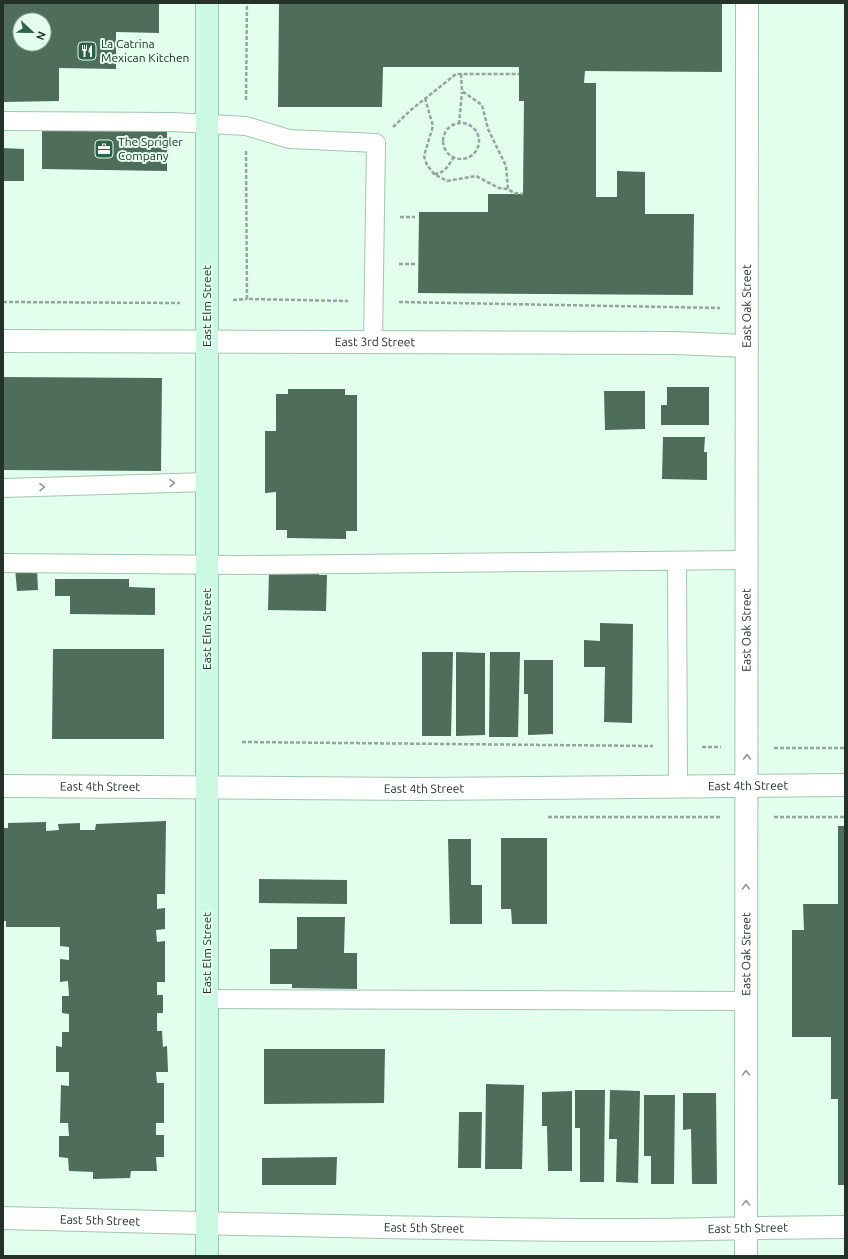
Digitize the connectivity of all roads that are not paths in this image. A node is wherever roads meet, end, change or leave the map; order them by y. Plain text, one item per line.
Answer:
1 (207, 3) edge
2 (747, 3) edge
3 (3, 121) edge
4 (207, 124) junction
5 (3, 341) edge
6 (207, 342) junction
7 (373, 342) junction
8 (747, 346) junction
9 (208, 482) junction
10 (3, 488) edge
11 (747, 560) junction
12 (677, 561) junction
13 (3, 562) edge
14 (207, 565) junction
15 (845, 785) edge
16 (3, 786) edge
17 (678, 786) junction
18 (746, 787) junction
19 (207, 788) junction
20 (207, 999) junction
21 (746, 1001) junction
22 (3, 1218) edge
23 (207, 1224) junction
24 (845, 1227) edge
25 (745, 1228) junction
26 (207, 1256) edge
27 (746, 1256) edge

1 - 4 main road, East Elm Street
2 - 8 street, East Oak Street
3 - 4 lane
4 - 6 main road, East Elm Street
4 - 7 lane
5 - 6 street, East 3rd Street
6 - 7 street, East 3rd Street
6 - 9 main road, East Elm Street
7 - 8 street, East 3rd Street
8 - 11 street, East Oak Street
10 -> 9 lane
9 - 14 main road, East Elm Street
11 - 12 lane
18 -> 11 street, East Oak Street
12 - 14 lane
12 - 17 lane
13 - 14 lane
14 - 19 main road, East Elm Street
15 - 18 street, East 4th Street
16 - 19 street, East 4th Street
17 - 18 street, East 4th Street
17 - 19 street, East 4th Street
21 -> 18 street, East Oak Street
19 - 20 main road, East Elm Street
20 - 21 lane
20 - 23 main road, East Elm Street
25 -> 21 street, East Oak Street
22 - 23 street, East 5th Street
23 - 25 street, East 5th Street
23 - 26 main road, East Elm Street
24 - 25 street, East 5th Street
25 - 27 street, East Oak Street

